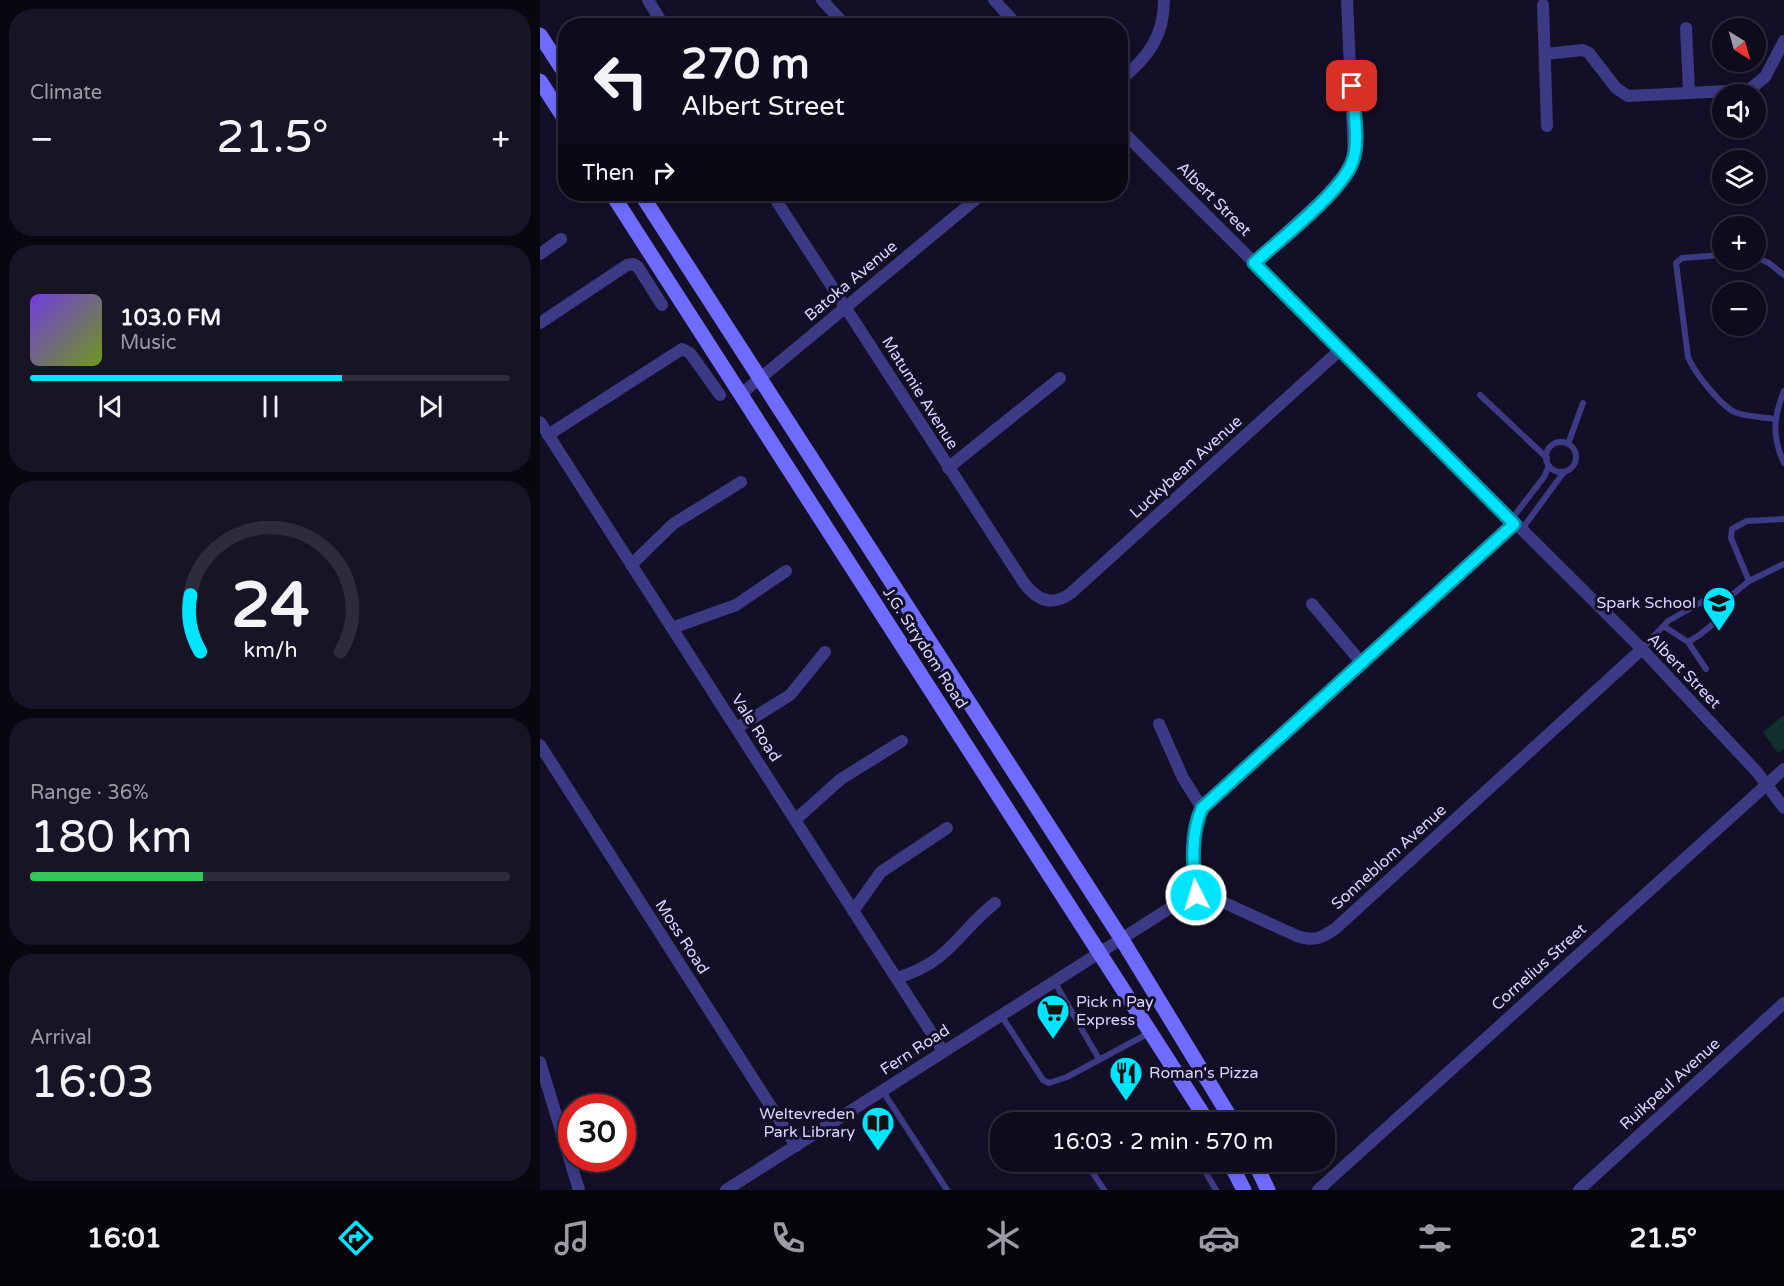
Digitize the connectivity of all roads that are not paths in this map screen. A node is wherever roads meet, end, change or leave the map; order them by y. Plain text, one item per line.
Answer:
1 (648, 0) edge
2 (822, 0) edge
3 (994, 0) edge
4 (1164, 0) edge
5 (1347, 0) edge
6 (1543, 5) dead end
7 (659, 18) edge
8 (839, 18) edge
9 (1011, 18) edge
10 (1686, 27) dead end
11 (540, 35) edge
12 (1784, 41) edge
13 (1545, 54) junction
14 (558, 63) edge
15 (1128, 72) edge
16 (540, 81) edge
17 (1689, 91) junction
18 (558, 109) edge
19 (1547, 126) dead end
20 (1128, 137) edge
21 (616, 201) edge
22 (646, 201) edge
23 (777, 201) edge
24 (974, 201) edge
25 (561, 239) dead end
26 (540, 254) edge
27 (1712, 256) edge
28 (1766, 262) edge
29 (1254, 263) junction
30 (1784, 275) edge
31 (662, 305) dead end
32 (846, 307) junction
33 (540, 323) edge
34 (1340, 350) junction
35 (1060, 378) dead end
36 (760, 379) junction
37 (1784, 391) edge
38 (720, 395) dead end
39 (741, 395) junction
40 (1480, 395) dead end
41 (1583, 403) dead end
42 (1775, 419) junction
43 (540, 422) edge
44 (548, 435) junction
45 (1568, 444) junction
46 (1546, 458) junction
47 (1784, 463) edge
48 (1549, 466) junction
49 (948, 468) junction
50 (1563, 472) junction
51 (741, 482) dead end
52 (1784, 519) edge
53 (1515, 525) junction
54 (1784, 564) edge
55 (632, 565) junction
56 (786, 571) dead end
57 (1749, 580) junction
58 (1727, 599) junction
59 (1049, 601) joint
60 (1312, 604) dead end
61 (1665, 627) junction
62 (672, 628) junction
63 (1689, 642) junction
64 (1642, 649) junction
65 (825, 652) dead end
66 (1360, 661) junction
67 (1706, 669) dead end
68 (1159, 724) dead end
69 (737, 728) junction
70 (902, 741) dead end
71 (540, 745) edge
72 (1784, 769) edge
73 (1767, 783) junction
74 (1202, 808) junction
75 (1784, 808) edge
76 (795, 820) junction
77 (947, 828) dead end
78 (1196, 895) junction
79 (995, 903) dead end
80 (853, 910) junction
81 (1121, 938) junction
82 (1098, 952) junction
83 (897, 978) junction
84 (1053, 981) junction
85 (1784, 1003) edge
86 (1000, 1015) junction
87 (1151, 1032) junction
88 (943, 1051) junction
89 (1099, 1059) junction
90 (540, 1062) edge
91 (882, 1090) junction
92 (1202, 1112) edge
93 (1227, 1112) edge
94 (796, 1146) junction
95 (1205, 1172) edge
96 (1235, 1172) edge
97 (1259, 1172) edge
98 (1093, 1173) dead end
99 (740, 1186) edge
100 (579, 1190) edge
101 (726, 1190) edge
102 (947, 1190) edge
103 (1104, 1190) edge
104 (1216, 1190) edge
105 (1244, 1190) edge
106 (1268, 1190) edge
107 (1318, 1190) edge
108 (1579, 1190) edge

1 - 7 street
2 - 8 street
3 - 9 street
4 - 15 street
5 - 29 street
6 - 13 street
10 - 17 street
11 - 14 street
12 - 17 street
13 - 17 street
13 - 19 street
16 - 18 street
20 - 29 street, Albert Street
21 - 39 street, J.G. Strydom Road
22 - 36 street, J.G. Strydom Road
23 - 32 street, Matumie Avenue
24 - 32 street, Batoka Avenue
25 - 26 street
27 - 42 lane
28 - 30 lane
29 - 34 street, Albert Street
31 - 33 street
32 - 36 street, Batoka Avenue
32 - 49 street, Matumie Avenue
34 - 53 street, Albert Street
34 - 59 street, Luckybean Avenue
35 - 49 street
36 - 39 street, Batoka Avenue
36 - 81 street, J.G. Strydom Road
37 - 42 lane
38 - 44 street
39 - 82 street, J.G. Strydom Road
40 - 46 lane
41 - 45 lane
42 - 47 lane
43 - 44 street, Vale Road
44 - 55 street, Vale Road
45 - 46 lane
45 - 50 lane
46 - 48 lane
48 - 50 lane
48 - 53 lane
49 - 59 street, Matumie Avenue
50 - 53 lane
51 - 55 street
52 - 57 lane
53 - 64 street, Albert Street
53 - 66 street
54 - 57 lane
55 - 62 street, Vale Road
56 - 62 street
57 - 58 lane
58 - 61 lane
58 - 63 lane
60 - 66 street
61 - 63 lane
61 - 64 lane
62 - 69 street, Vale Road
63 - 67 lane
64 - 73 street, Albert Street
64 - 78 street, Sonneblom Avenue
65 - 69 street
66 - 74 street
68 - 74 street
69 - 76 street, Vale Road
70 - 76 street
71 - 94 street, Moss Road
72 - 73 street, Cornelius Street
73 - 75 street, Albert Street
73 - 107 street, Cornelius Street
74 - 78 street
76 - 80 street, Vale Road
77 - 80 street
78 - 81 street
79 - 83 street
80 - 83 street, Vale Road
81 - 82 street, Fern Road
81 - 93 street, J.G. Strydom Road
82 - 84 street, Fern Road
82 - 87 street, J.G. Strydom Road
83 - 88 street, Vale Road
84 - 86 street, Fern Road
84 - 89 lane
85 - 108 street, Ruikpeul Avenue
86 - 88 street, Fern Road
86 - 89 lane
87 - 89 lane
87 - 92 street, J.G. Strydom Road
88 - 91 street, Fern Road
90 - 100 street
91 - 94 street, Fern Road
91 - 102 lane
94 - 99 street, Fern Road
95 - 104 lane
96 - 105 street
97 - 106 street
98 - 103 lane
99 - 101 street, Fern Road

